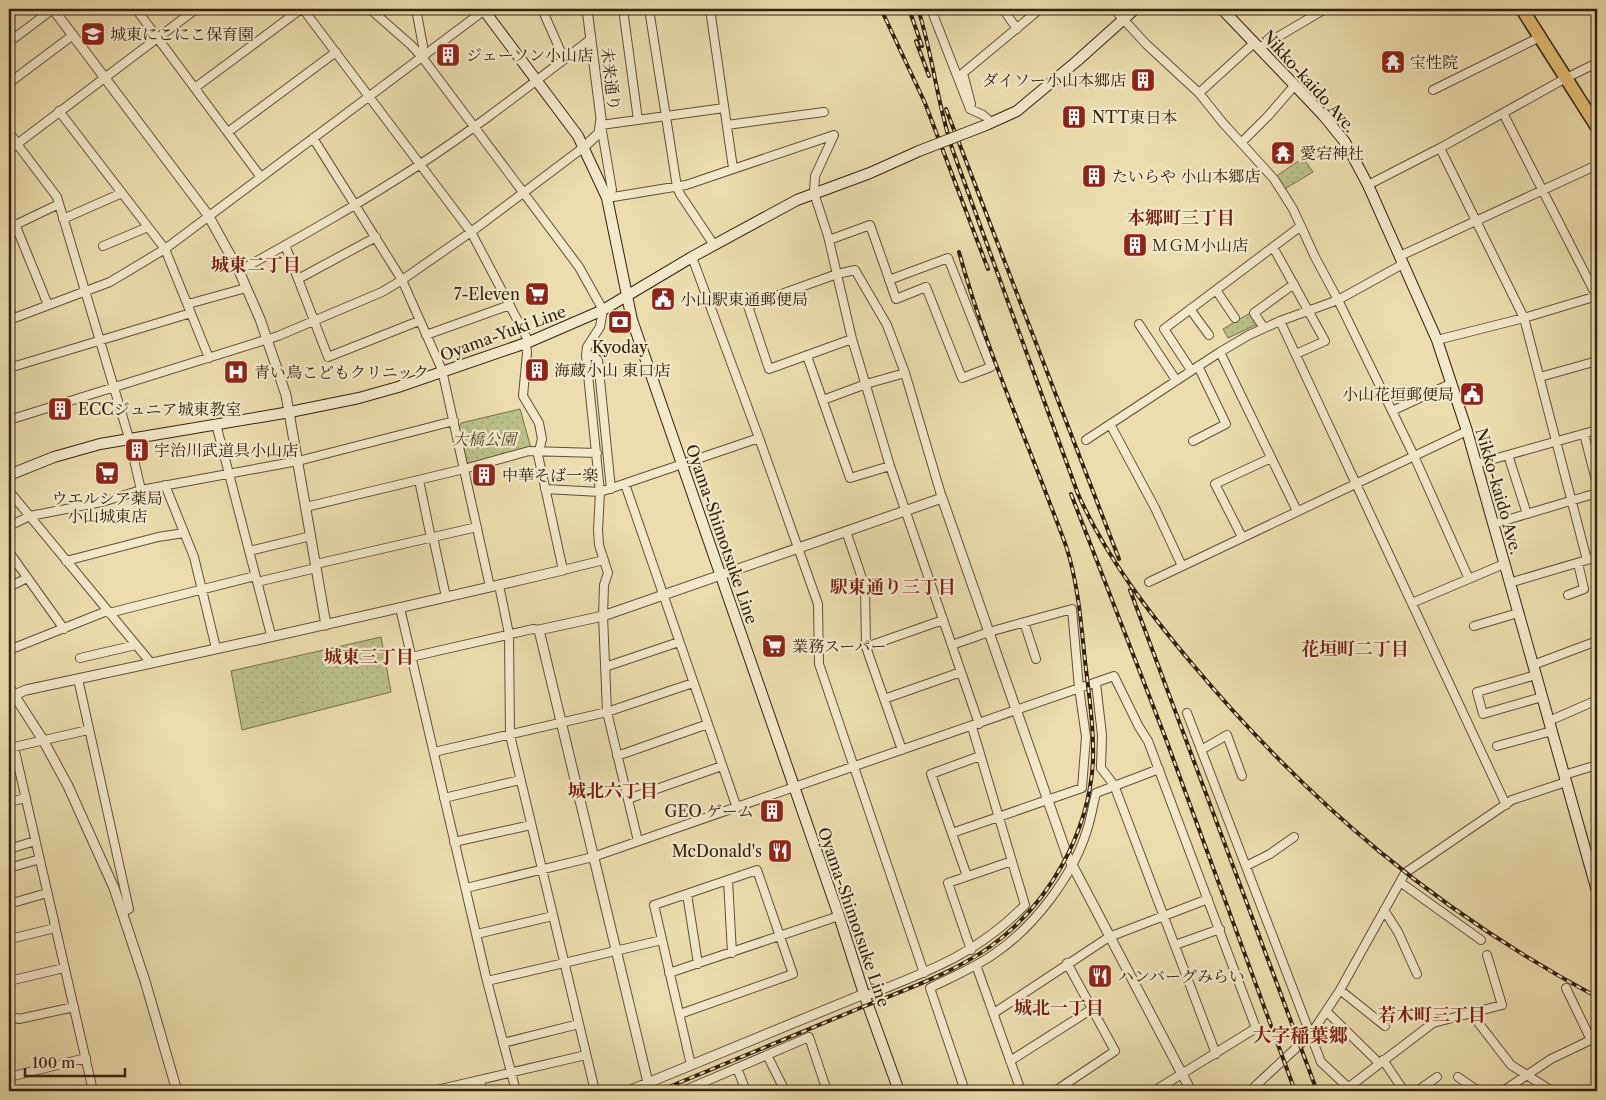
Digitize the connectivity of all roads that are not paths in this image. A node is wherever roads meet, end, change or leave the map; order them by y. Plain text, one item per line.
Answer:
1 (53, 9) edge
2 (136, 9) edge
3 (196, 9) edge
4 (302, 9) edge
5 (370, 9) edge
6 (416, 9) edge
7 (484, 9) edge
8 (542, 9) edge
9 (587, 9) edge
10 (623, 9) edge
11 (650, 9) edge
12 (710, 9) edge
13 (931, 9) edge
14 (1003, 9) edge
15 (1040, 9) edge
16 (1114, 9) edge
17 (1135, 9) edge
18 (1222, 9) edge
19 (1323, 9) edge
20 (1522, 9) edge
21 (1124, 19) junction
22 (1018, 29) junction
23 (73, 35) junction
24 (158, 37) junction
25 (1540, 37) junction
26 (591, 39) junction
27 (9, 42) edge
28 (1256, 46) junction
29 (336, 52) junction
30 (422, 57) junction
31 (564, 59) junction
32 (1597, 63) edge
33 (104, 77) junction
34 (1566, 78) junction
35 (536, 80) junction
36 (9, 83) edge
37 (1295, 86) junction
38 (196, 87) junction
39 (1432, 90) dead end
40 (1200, 93) junction
41 (370, 96) junction
42 (724, 108) junction
43 (970, 109) junction
44 (59, 111) junction
45 (824, 112) dead end
46 (1503, 113) junction
47 (665, 116) junction
48 (638, 120) junction
49 (989, 124) junction
50 (601, 125) junction
51 (726, 125) junction
52 (474, 126) junction
53 (1597, 127) edge
54 (228, 132) junction
55 (9, 133) edge
56 (313, 138) junction
57 (1241, 143) junction
58 (17, 144) junction
59 (584, 147) junction
60 (1440, 148) junction
61 (9, 150) edge
62 (420, 164) junction
63 (1597, 165) edge
64 (733, 168) junction
65 (260, 176) junction
66 (1368, 185) junction
67 (677, 187) junction
68 (1543, 190) junction
69 (122, 193) junction
70 (524, 193) junction
71 (814, 193) junction
72 (607, 198) junction
73 (59, 204) junction
74 (356, 205) junction
75 (208, 215) junction
76 (63, 219) junction
77 (1477, 220) junction
78 (12, 226) edge
79 (1301, 226) junction
80 (148, 227) junction
81 (471, 232) junction
82 (376, 237) junction
83 (829, 240) junction
84 (714, 245) junction
85 (103, 246) dead end
86 (285, 246) junction
87 (1273, 247) junction
88 (165, 249) junction
89 (692, 257) junction
90 (1401, 260) junction
91 (239, 271) junction
92 (837, 274) junction
93 (298, 279) junction
94 (402, 280) junction
95 (889, 280) junction
96 (1294, 284) junction
97 (246, 288) junction
98 (1216, 290) junction
99 (85, 292) junction
100 (627, 296) junction
101 (1597, 296) edge
102 (1338, 300) junction
103 (188, 304) junction
104 (510, 305) junction
105 (48, 306) junction
106 (9, 308) edge
107 (1190, 309) junction
108 (603, 310) junction
109 (1309, 310) junction
110 (191, 313) junction
111 (1235, 318) dead end
112 (1524, 318) junction
113 (11, 319) edge
114 (314, 321) junction
115 (419, 321) junction
116 (1280, 321) junction
117 (1138, 324) dead end
118 (1264, 328) junction
119 (426, 335) junction
120 (1209, 335) dead end
121 (266, 339) junction
122 (852, 339) junction
123 (99, 340) junction
124 (1436, 340) junction
125 (528, 343) junction
126 (1220, 352) junction
127 (1296, 354) junction
128 (586, 355) junction
129 (807, 356) junction
130 (209, 358) junction
131 (1597, 361) edge
132 (9, 368) edge
133 (1195, 368) junction
134 (442, 370) junction
135 (905, 373) junction
136 (1540, 377) junction
137 (1176, 380) junction
138 (1452, 383) junction
139 (866, 384) junction
140 (113, 388) junction
141 (822, 400) junction
142 (1392, 411) junction
143 (290, 412) junction
144 (9, 420) edge
145 (454, 422) junction
146 (216, 424) junction
147 (1110, 424) junction
148 (1597, 430) edge
149 (1467, 431) junction
150 (1584, 434) junction
151 (129, 438) junction
152 (759, 438) junction
153 (1086, 440) dead end
154 (1194, 440) dead end
155 (1556, 442) junction
156 (607, 448) junction
157 (540, 450) junction
158 (596, 451) junction
159 (1508, 455) junction
160 (1414, 456) junction
161 (1271, 458) junction
162 (298, 461) junction
163 (682, 464) junction
164 (1476, 464) junction
165 (890, 466) junction
166 (464, 469) junction
167 (229, 473) junction
168 (9, 475) edge
169 (419, 480) junction
170 (1356, 482) junction
171 (625, 484) junction
172 (1597, 484) edge
173 (165, 485) junction
174 (545, 489) junction
175 (611, 489) junction
176 (141, 490) junction
177 (9, 491) edge
178 (600, 492) junction
179 (1597, 494) edge
180 (942, 498) junction
181 (1571, 501) junction
182 (306, 507) junction
183 (906, 510) junction
184 (1297, 511) junction
185 (1527, 514) junction
186 (30, 516) junction
187 (1493, 524) junction
188 (9, 526) edge
189 (477, 527) junction
190 (846, 531) junction
191 (184, 533) junction
192 (311, 536) junction
193 (1242, 537) junction
194 (432, 538) junction
195 (797, 548) junction
196 (249, 551) junction
197 (9, 552) edge
198 (1597, 558) edge
199 (604, 560) junction
200 (1587, 560) junction
201 (66, 561) junction
202 (1578, 563) junction
203 (1504, 564) junction
204 (316, 566) junction
205 (1182, 566) junction
206 (563, 570) junction
207 (721, 575) junction
208 (27, 578) junction
209 (256, 579) junction
210 (1469, 579) junction
211 (1149, 582) dead end
212 (1509, 583) junction
213 (495, 586) junction
214 (9, 587) edge
215 (203, 590) junction
216 (663, 595) junction
217 (1568, 595) dead end
218 (446, 596) junction
219 (1412, 603) junction
220 (400, 608) junction
221 (108, 612) junction
222 (1518, 613) junction
223 (603, 616) junction
224 (943, 620) junction
225 (1024, 622) junction
226 (326, 625) junction
227 (1474, 626) dead end
228 (64, 629) junction
229 (538, 630) junction
230 (989, 632) junction
231 (509, 634) junction
232 (271, 636) junction
233 (1597, 641) edge
234 (679, 642) junction
235 (136, 645) junction
236 (952, 645) junction
237 (866, 647) junction
238 (216, 648) junction
239 (9, 650) edge
240 (411, 657) junction
241 (80, 658) dead end
242 (1036, 659) dead end
243 (151, 663) junction
244 (605, 667) junction
245 (1534, 670) junction
246 (961, 672) junction
247 (78, 679) junction
248 (693, 683) junction
249 (1096, 683) junction
250 (1079, 688) junction
251 (11, 693) edge
252 (1542, 697) junction
253 (884, 699) junction
254 (1597, 700) edge
255 (1016, 710) junction
256 (607, 712) junction
257 (1187, 713) dead end
258 (561, 723) junction
259 (708, 724) junction
260 (975, 725) junction
261 (1550, 726) junction
262 (88, 730) junction
263 (510, 735) junction
264 (43, 740) junction
265 (1497, 746) dead end
266 (11, 747) edge
267 (902, 750) junction
268 (1201, 750) junction
269 (434, 752) junction
270 (618, 756) junction
271 (980, 756) junction
272 (1597, 765) edge
273 (722, 766) junction
274 (853, 767) junction
275 (1159, 768) junction
276 (1242, 776) dead end
277 (1565, 778) junction
278 (520, 780) junction
279 (1114, 785) junction
280 (794, 787) junction
281 (26, 798) junction
282 (444, 798) junction
283 (628, 799) junction
284 (1047, 800) junction
285 (9, 802) edge
286 (1506, 805) junction
287 (737, 808) junction
288 (998, 816) junction
289 (531, 825) junction
290 (952, 833) junction
291 (1294, 837) dead end
292 (35, 841) junction
293 (638, 841) junction
294 (454, 842) junction
295 (9, 849) edge
296 (593, 857) junction
297 (40, 859) junction
298 (1012, 861) junction
299 (1072, 865) junction
300 (1246, 866) junction
301 (9, 868) edge
302 (542, 870) junction
303 (967, 876) junction
304 (728, 880) junction
305 (1400, 882) junction
306 (466, 888) junction
307 (1597, 889) edge
308 (47, 893) junction
309 (687, 894) junction
310 (1208, 899) junction
311 (9, 904) edge
312 (1384, 910) junction
313 (123, 912) junction
314 (553, 916) junction
315 (839, 916) junction
316 (1163, 916) junction
317 (55, 928) junction
318 (1220, 930) junction
319 (477, 934) junction
320 (780, 937) junction
321 (1109, 937) junction
322 (10, 939) edge
323 (662, 940) junction
324 (1481, 940) dead end
325 (1175, 945) junction
326 (971, 950) junction
327 (616, 952) junction
328 (732, 953) junction
329 (1487, 955) dead end
330 (565, 963) junction
331 (1067, 963) junction
332 (698, 964) junction
333 (976, 965) junction
334 (64, 968) junction
335 (669, 972) junction
336 (924, 973) junction
337 (1416, 974) dead end
338 (9, 981) edge
339 (487, 981) junction
340 (1566, 988) dead end
341 (1340, 990) junction
342 (864, 994) junction
343 (74, 1007) junction
344 (1092, 1009) junction
345 (1326, 1011) junction
346 (1470, 1012) junction
347 (994, 1013) junction
348 (680, 1014) junction
349 (9, 1020) edge
350 (579, 1024) junction
351 (1385, 1026) dead end
352 (1311, 1034) junction
353 (1594, 1039) edge
354 (503, 1043) junction
355 (1216, 1054) junction
356 (586, 1055) junction
357 (767, 1055) junction
358 (86, 1058) junction
359 (1010, 1061) junction
360 (1381, 1062) junction
361 (691, 1065) junction
362 (736, 1068) junction
363 (1182, 1073) junction
364 (511, 1074) junction
365 (9, 1076) edge
366 (1526, 1076) junction
367 (1437, 1077) dead end
368 (1458, 1077) dead end
369 (480, 1080) junction
370 (649, 1087) edge
371 (703, 1088) edge
372 (1350, 1089) edge
373 (692, 1090) edge
374 (93, 1091) edge
375 (177, 1091) edge
376 (432, 1091) edge
377 (482, 1091) edge
378 (516, 1091) edge
379 (595, 1091) edge
380 (628, 1091) edge
381 (683, 1091) edge
382 (746, 1091) edge
383 (785, 1091) edge
384 (827, 1091) edge
385 (899, 1091) edge
386 (965, 1091) edge
387 (1021, 1091) edge
388 (1055, 1091) edge
389 (1154, 1091) edge
390 (1191, 1091) edge
391 (1250, 1091) edge
392 (1404, 1091) edge
393 (1417, 1091) edge
394 (1478, 1091) edge
395 (1503, 1091) edge
396 (1552, 1091) edge

1 - 23 street
1 - 27 street
2 - 24 street
3 - 24 street
4 - 29 street
4 - 38 street
5 - 30 street
6 - 30 street
7 - 30 street
7 - 35 main road, Oyama-Shimotsuke Line
8 - 31 street
9 - 26 street, 未来通り
10 - 48 street
11 - 47 street
12 - 42 street
13 - 43 street
14 - 22 street
15 - 22 street
16 - 21 street
17 - 21 main road
18 - 28 main road, Nikko-kaido Ave.
19 - 28 street
20 - 25 highway
21 - 40 street
21 - 49 main road
22 - 43 street
23 - 33 street
23 - 36 street
24 - 33 street
24 - 38 street
25 - 34 highway
25 - 39 street
26 - 31 street
26 - 50 street, 未来通り
28 - 37 main road, Nikko-kaido Ave.
28 - 40 street
29 - 41 street
29 - 54 street
30 - 41 street
30 - 52 street
31 - 35 street
32 - 34 street
33 - 44 street
33 - 75 street
34 - 46 street
34 - 53 highway
35 - 52 street
35 - 59 main road, Oyama-Shimotsuke Line
37 - 57 street
37 - 66 main road, Nikko-kaido Ave.
38 - 54 street
40 - 57 street
41 - 56 street
41 - 62 street
42 - 47 street
42 - 51 street
43 - 49 street
44 - 58 street
44 - 69 street
45 - 51 street
46 - 60 street
46 - 68 street
47 - 48 street
47 - 67 street
48 - 50 street
49 - 71 main road, Oyama-Yuki Line, bridge
50 - 59 street, 未来通り
50 - 72 street
51 - 64 street
52 - 62 street
52 - 70 street
54 - 65 street
55 - 58 street
56 - 65 street
56 - 74 street
57 - 79 street
58 - 61 street
58 - 73 street
59 - 70 street
59 - 72 main road, Oyama-Shimotsuke Line
60 - 66 street
60 - 77 street
62 - 74 street
62 - 81 street
63 - 68 street
64 - 67 street
64 - 71 street
65 - 75 street
66 - 90 main road, Nikko-kaido Ave.
67 - 72 street
67 - 84 street
68 - 77 street
68 - 101 street
69 - 76 street
69 - 80 street
70 - 81 street
70 - 108 street
71 - 83 street
71 - 84 main road, Oyama-Yuki Line
72 - 100 main road, Oyama-Shimotsuke Line
73 - 76 street
73 - 78 street
74 - 82 street
74 - 86 street
75 - 88 street
75 - 91 street
76 - 99 street
77 - 90 street
77 - 112 street
78 - 105 street
79 - 87 street
79 - 102 street
80 - 85 street
80 - 88 street
81 - 94 street
81 - 104 street
82 - 93 street
82 - 94 street
83 - 92 street
83 - 95 street
84 - 89 main road, Oyama-Yuki Line
86 - 91 street
86 - 93 street
87 - 96 street
87 - 98 street
88 - 99 street
88 - 103 street
89 - 100 main road, Oyama-Yuki Line
89 - 152 street
90 - 102 street
90 - 124 main road, Nikko-kaido Ave.
91 - 97 street
92 - 122 street
92 - 129 street
92 - 135 street
93 - 114 street
94 - 114 street
94 - 115 street
95 - 95 street
96 - 109 street
96 - 118 street
97 - 103 street
97 - 121 street
98 - 107 street
98 - 111 street
99 - 105 street
99 - 123 street
100 - 108 main road, Oyama-Yuki Line
100 - 163 main road, Oyama-Shimotsuke Line
101 - 112 street
102 - 109 street
102 - 142 street
103 - 110 street
104 - 119 street
104 - 125 street
105 - 113 street
106 - 113 street
107 - 120 street
107 - 133 street
108 - 125 main road, Oyama-Yuki Line
108 - 128 street
109 - 116 street
109 - 127 street
110 - 123 street
110 - 130 street
112 - 124 street
112 - 136 street
114 - 115 street
114 - 121 street
115 - 119 street
116 - 118 street
116 - 127 street
117 - 137 street
118 - 126 street
119 - 134 street
121 - 130 street
121 - 143 street
122 - 129 street
122 - 139 street
123 - 132 street
123 - 140 street
124 - 138 main road, Nikko-kaido Ave.
125 - 134 main road, Oyama-Yuki Line
125 - 157 street
126 - 133 street
126 - 161 street
127 - 170 street
128 - 156 street
128 - 158 street
129 - 141 street
130 - 140 street
131 - 136 street
133 - 137 street
133 - 154 street
134 - 143 main road, Oyama-Yuki Line
134 - 145 street
135 - 139 street
135 - 180 street
136 - 155 street
137 - 147 street
138 - 142 street
138 - 149 main road, Nikko-kaido Ave.
139 - 141 street
139 - 165 street
140 - 144 street
140 - 151 street
141 - 165 street
142 - 160 street
143 - 146 main road, Oyama-Yuki Line
143 - 162 street
145 - 162 street
145 - 166 street
146 - 151 main road, Oyama-Yuki Line
146 - 167 street
147 - 153 street
147 - 205 street
148 - 150 street
149 - 160 street
149 - 164 main road, Nikko-kaido Ave.
150 - 155 street
150 - 172 street
151 - 168 main road, Oyama-Yuki Line
151 - 176 street
152 - 163 street
152 - 195 street
155 - 159 street
155 - 181 street
156 - 158 street
156 - 175 street
157 - 158 street
157 - 166 street
157 - 174 street
158 - 178 street
159 - 164 street
159 - 185 street
160 - 170 street
160 - 210 street
161 - 184 street
161 - 193 street
162 - 167 street
162 - 182 street
163 - 171 street
163 - 207 main road, Oyama-Shimotsuke Line
164 - 187 main road, Nikko-kaido Ave.
165 - 183 street
166 - 169 street
166 - 189 street
167 - 173 street
167 - 196 street
169 - 182 street
169 - 194 street
170 - 184 street
170 - 219 street
171 - 175 street
171 - 216 street
173 - 176 street
173 - 191 street
174 - 178 street
174 - 206 street
175 - 178 street
176 - 186 street
177 - 186 street
178 - 199 street
179 - 181 street
180 - 183 street
180 - 230 street
181 - 185 street
181 - 200 street
182 - 192 street
183 - 190 street
183 - 224 street
184 - 193 street
185 - 187 street
186 - 188 street
186 - 201 street
187 - 203 main road, Nikko-kaido Ave.
189 - 194 street
189 - 213 street
190 - 195 street
190 - 237 street
191 - 201 street
191 - 215 street
192 - 196 street
192 - 204 street
193 - 205 street
194 - 204 street
194 - 218 street
195 - 207 street
195 - 274 street
196 - 209 street
197 - 208 street
198 - 200 street
199 - 206 street
199 - 223 street
200 - 202 street
201 - 221 street
202 - 212 street
202 - 217 street
203 - 210 street
203 - 212 main road, Nikko-kaido Ave.
204 - 209 street
204 - 226 street
205 - 211 street
206 - 213 street
207 - 216 street
207 - 280 main road, Oyama-Shimotsuke Line
208 - 214 street
208 - 228 street
209 - 215 street
209 - 232 street
210 - 219 street
212 - 222 main road, Nikko-kaido Ave.
213 - 218 street
213 - 231 street
215 - 221 street
215 - 238 street
216 - 223 street
216 - 234 street
218 - 220 street
219 - 286 street
220 - 226 street
220 - 240 street
221 - 228 street
221 - 235 street
222 - 227 street
222 - 245 main road, Nikko-kaido Ave.
223 - 229 street
223 - 244 street
224 - 236 street
224 - 237 street
225 - 230 street
225 - 242 street
225 - 250 street
226 - 232 street
228 - 239 street
229 - 231 street
229 - 258 street
230 - 236 street
230 - 255 street
231 - 240 street
231 - 263 street
232 - 238 street
233 - 245 street
234 - 244 street
234 - 248 street
235 - 241 street
235 - 243 street
236 - 246 street
237 - 253 street
238 - 243 street
240 - 269 street
243 - 247 street
244 - 256 street
245 - 252 main road, Nikko-kaido Ave.
245 - 252 street
246 - 253 street
246 - 260 street
247 - 251 street
247 - 262 street
248 - 256 street
248 - 259 street
249 - 250 street
249 - 275 street
249 - 279 street
250 - 255 street
250 - 284 street
251 - 264 street
252 - 261 main road, Nikko-kaido Ave.
253 - 267 street
254 - 261 street
255 - 260 street
255 - 284 street
256 - 258 street
256 - 270 street
257 - 268 street
258 - 263 street
258 - 296 street
259 - 270 street
259 - 273 street
260 - 267 street
260 - 271 street
261 - 265 street
261 - 277 main road, Nikko-kaido Ave.
262 - 264 street
262 - 313 street
263 - 269 street
263 - 278 street
264 - 266 street
264 - 313 street
266 - 281 street
267 - 274 street
268 - 276 street
268 - 300 street
269 - 282 street
270 - 283 street
271 - 288 street
271 - 290 street
272 - 277 street
273 - 283 street
273 - 287 street
274 - 280 street
274 - 336 street
275 - 279 street
275 - 310 street
277 - 286 street
277 - 307 main road, Nikko-kaido Ave.
278 - 282 street
278 - 289 street
279 - 299 street
279 - 316 street
280 - 287 street
280 - 315 main road, Oyama-Shimotsuke Line
281 - 285 street
281 - 292 street
282 - 294 street
283 - 293 street
284 - 288 street
284 - 299 street
286 - 305 street
287 - 293 street
288 - 290 street
288 - 298 street
289 - 294 street
289 - 302 street
290 - 303 street
291 - 300 street
292 - 295 street
292 - 297 street
293 - 296 street
294 - 306 street
296 - 302 street
296 - 327 street
297 - 301 street
297 - 308 street
298 - 303 street
298 - 326 street
299 - 321 street
299 - 333 street
300 - 352 street
302 - 306 street
302 - 314 street
303 - 326 street
304 - 309 street
304 - 320 street
304 - 328 street
305 - 312 street
305 - 324 street
306 - 319 street
308 - 311 street
308 - 317 street
309 - 323 street
309 - 332 street
310 - 316 street
310 - 318 street
312 - 337 street
312 - 341 street
313 - 375 street
314 - 319 street
314 - 330 street
315 - 320 street
315 - 342 main road, Oyama-Shimotsuke Line
316 - 321 street
316 - 325 street
317 - 322 street
317 - 334 street
318 - 325 street
318 - 355 street
319 - 339 street
320 - 328 street
320 - 348 street
321 - 331 street
321 - 363 street
323 - 327 street
323 - 335 street
325 - 355 street
326 - 336 street
327 - 330 street
327 - 370 street
328 - 332 street
329 - 346 street
330 - 339 street
330 - 350 street
331 - 344 street
331 - 347 street
332 - 335 street
333 - 347 street
333 - 386 street
334 - 338 street
334 - 343 street
335 - 348 street
336 - 342 street
339 - 354 street
340 - 353 street
341 - 345 street
341 - 351 street
342 - 361 street
342 - 385 main road, Oyama-Shimotsuke Line
343 - 349 street
343 - 358 street
344 - 359 street
344 - 388 street
345 - 352 street
345 - 360 street
346 - 360 street
346 - 366 street
347 - 359 street
348 - 361 street
350 - 354 street
350 - 356 street
352 - 372 street
352 - 391 street
353 - 366 street
354 - 364 street
355 - 363 street
356 - 364 street
356 - 379 street
357 - 362 street
357 - 383 street
357 - 384 street
358 - 365 street
358 - 374 street
359 - 387 street
360 - 372 street
360 - 392 street
361 - 370 street
362 - 371 street
362 - 382 street
363 - 389 street
363 - 390 street
364 - 369 street
364 - 378 street
366 - 395 street
366 - 396 street
367 - 393 street
368 - 394 street
369 - 376 street
369 - 377 street
370 - 380 street
371 - 373 street
373 - 381 street

